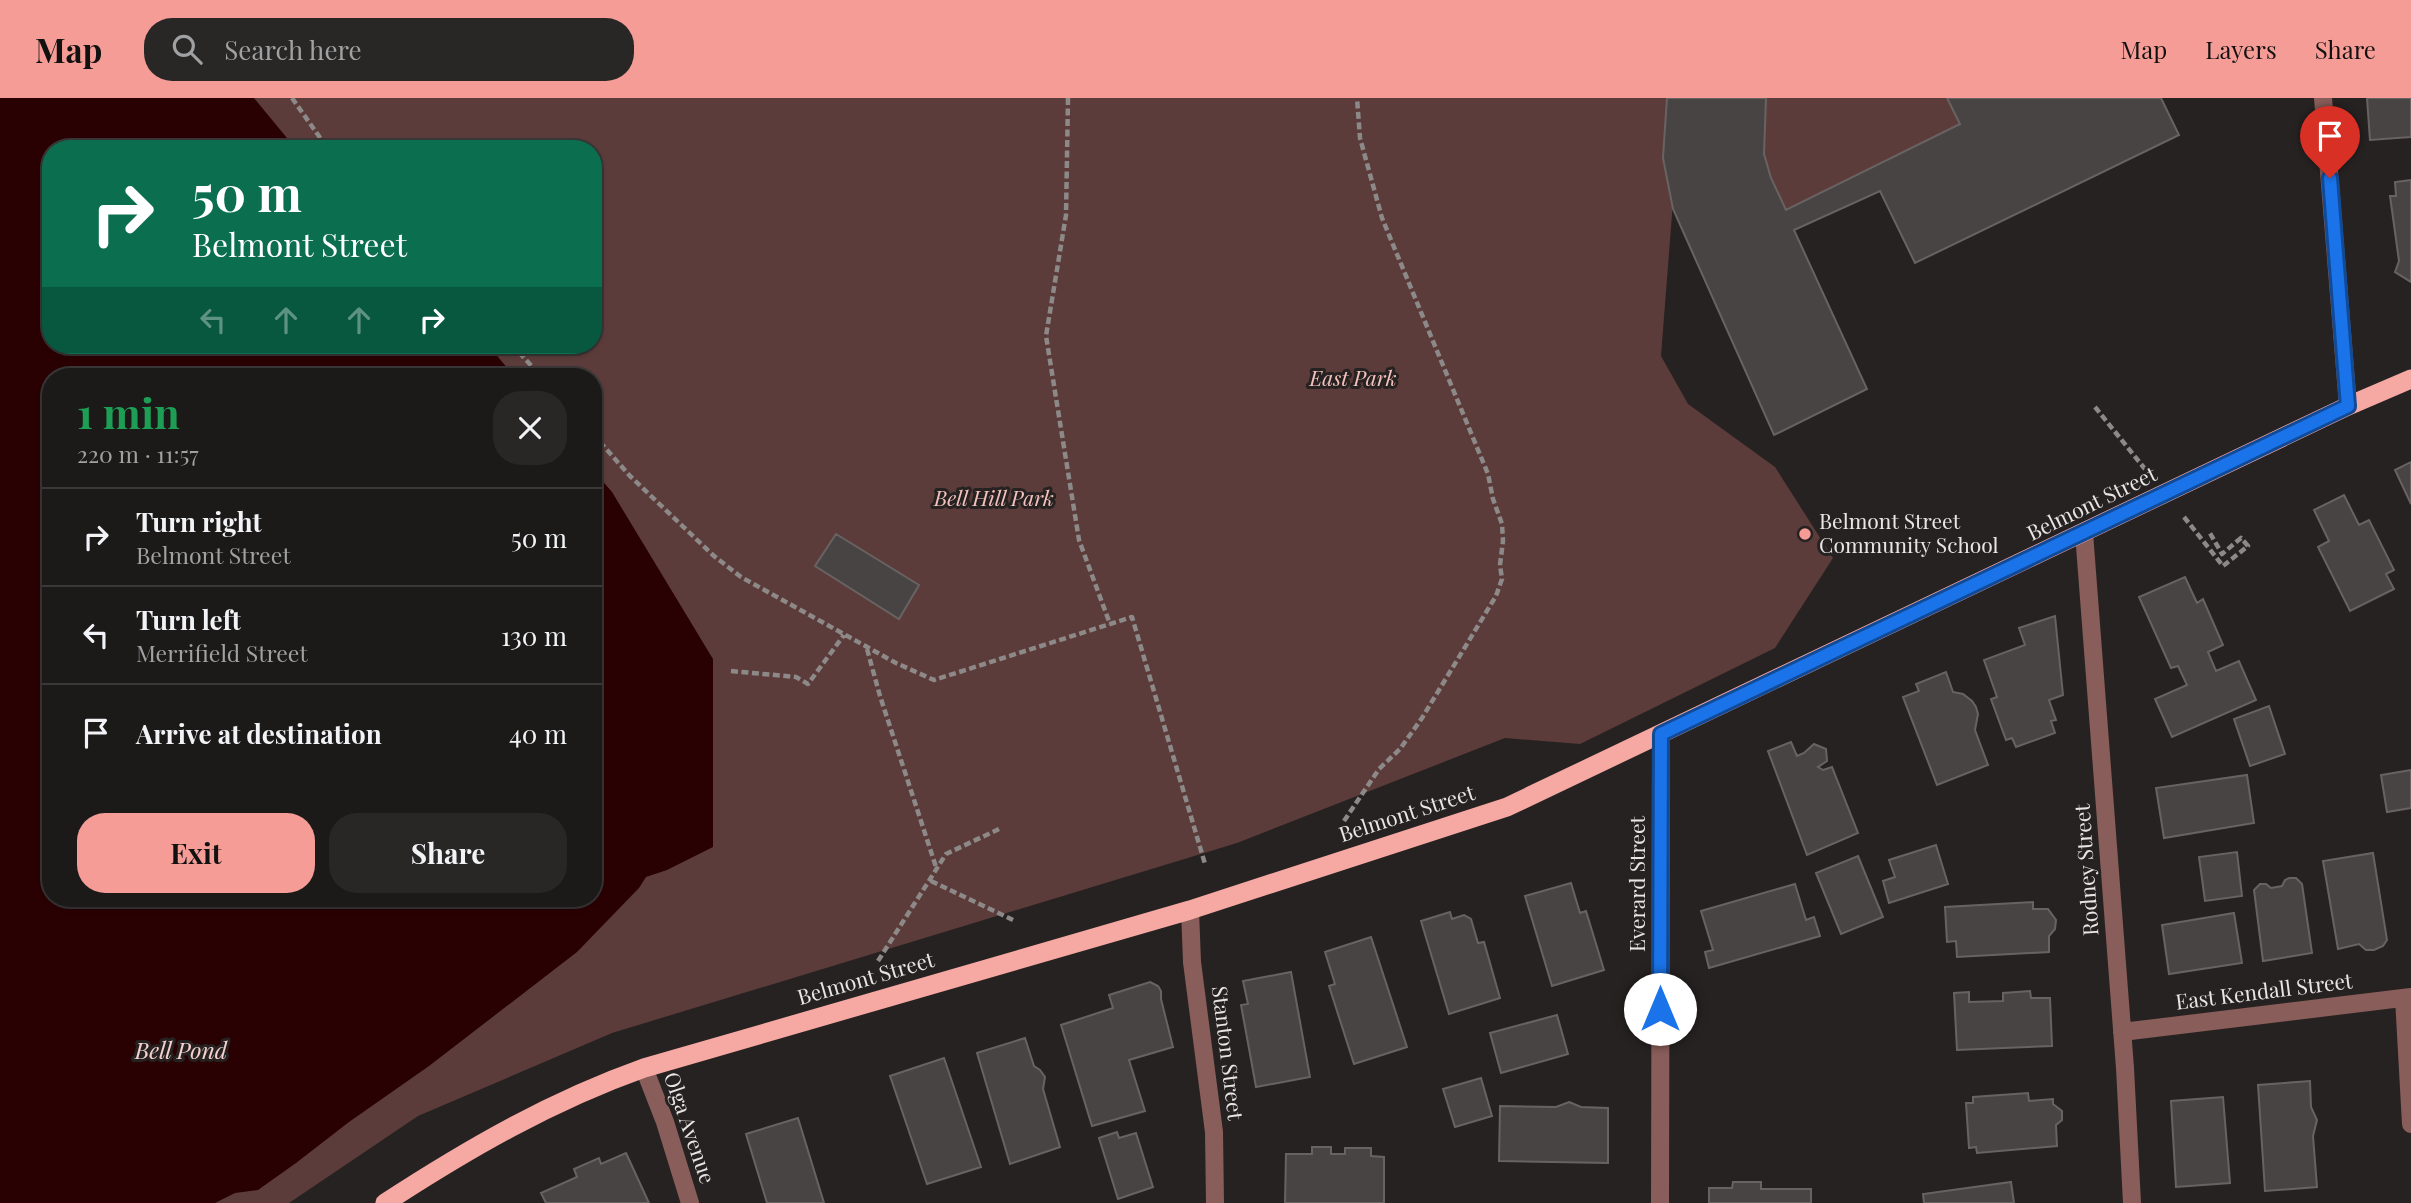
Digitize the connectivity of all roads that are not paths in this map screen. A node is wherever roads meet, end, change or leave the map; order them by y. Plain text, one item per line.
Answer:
1 (2323, 98) edge
2 (2411, 379) edge
3 (2348, 406) junction
4 (2084, 533) junction
5 (1661, 734) junction
6 (1190, 910) junction
7 (2408, 998) edge
8 (2122, 1032) junction
9 (644, 1068) junction
10 (2411, 1124) edge
11 (385, 1203) edge
12 (691, 1203) edge
13 (1215, 1203) edge
14 (1660, 1203) edge
15 (2132, 1203) edge

1 - 3 street
2 - 3 highway, Belmont Street
3 - 4 highway, Belmont Street
4 - 5 highway, Belmont Street
4 - 8 street, Rodney Street
5 - 6 highway, Belmont Street
5 - 14 street, Everard Street
6 - 9 highway, Belmont Street
6 - 13 street, Stanton Street
7 - 8 street, East Kendall Street
7 - 10 street
8 - 15 street, Rodney Street
9 - 11 highway, Belmont Street
9 - 12 street, Olga Avenue

